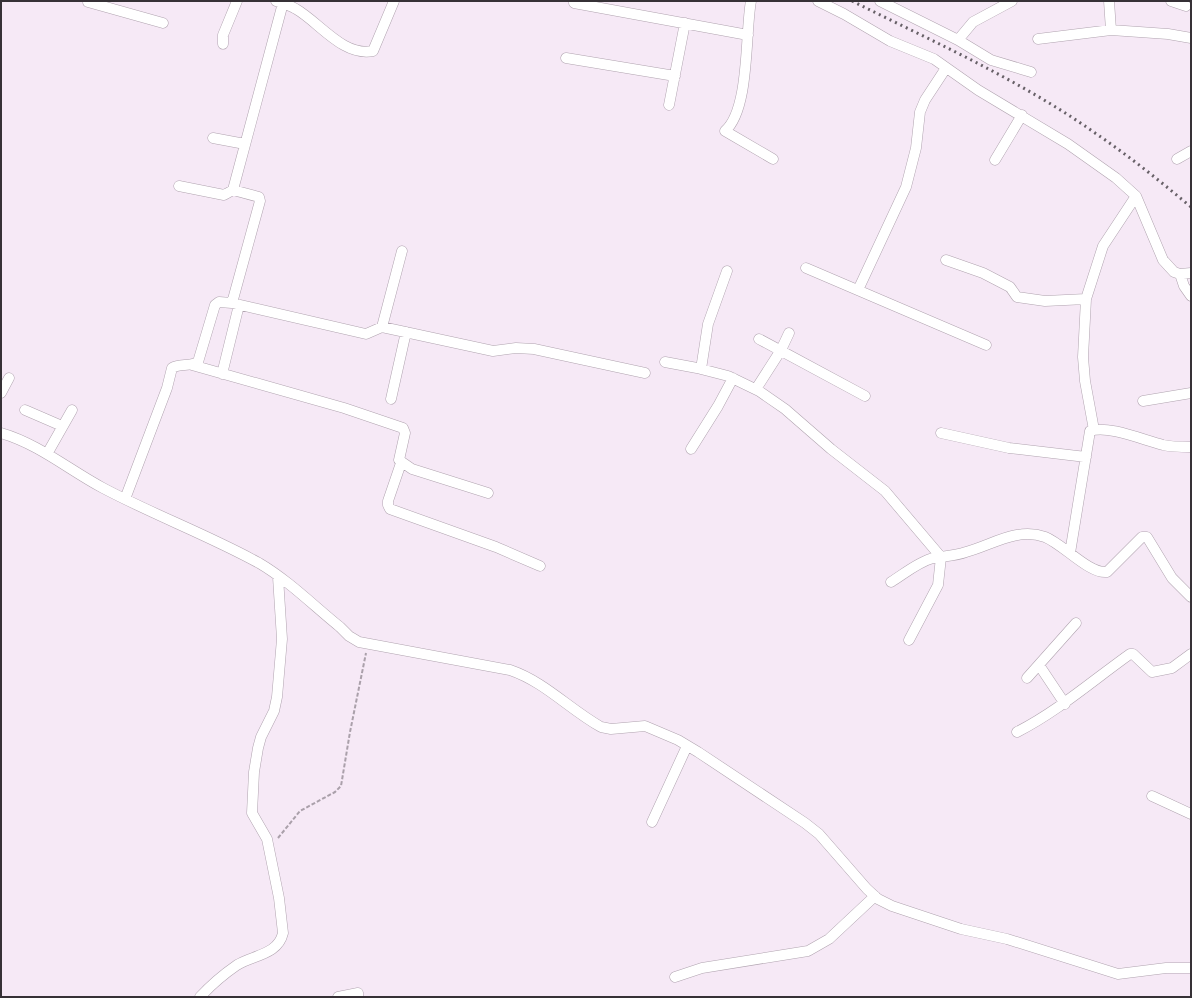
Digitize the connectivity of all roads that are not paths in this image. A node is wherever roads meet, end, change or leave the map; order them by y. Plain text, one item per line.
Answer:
1 (88, 1) edge
2 (237, 1) edge
3 (394, 1) edge
4 (751, 1) edge
5 (818, 1) edge
6 (880, 1) edge
7 (1012, 1) edge
8 (1109, 1) edge
9 (1171, 1) edge
10 (279, 2) edge
11 (574, 3) dead end
12 (1186, 6) dead end
13 (163, 22) dead end
14 (684, 23) junction
15 (1111, 30) junction
16 (748, 34) junction
17 (1191, 38) edge
18 (1038, 39) dead end
19 (958, 40) junction
20 (223, 44) dead end
21 (566, 58) dead end
22 (946, 68) junction
23 (1031, 72) dead end
24 (675, 76) junction
25 (669, 105) dead end
26 (1022, 115) junction
27 (213, 138) dead end
28 (245, 144) junction
29 (1191, 151) edge
30 (773, 159) dead end
31 (1177, 159) dead end
32 (994, 160) dead end
33 (179, 186) dead end
34 (233, 190) junction
35 (1136, 196) junction
36 (402, 251) dead end
37 (946, 260) dead end
38 (806, 268) dead end
39 (727, 271) dead end
40 (1191, 273) edge
41 (1180, 274) junction
42 (858, 290) junction
43 (1191, 296) edge
44 (1086, 299) junction
45 (236, 304) junction
46 (382, 327) junction
47 (406, 332) junction
48 (789, 333) dead end
49 (759, 339) dead end
50 (986, 345) dead end
51 (781, 350) junction
52 (665, 362) dead end
53 (192, 366) junction
54 (701, 369) junction
55 (645, 373) dead end
56 (222, 374) junction
57 (9, 378) dead end
58 (733, 378) junction
59 (756, 389) junction
60 (1, 393) edge
61 (1191, 393) edge
62 (865, 396) dead end
63 (390, 399) dead end
64 (1143, 400) dead end
65 (25, 410) dead end
66 (72, 410) dead end
67 (62, 426) junction
68 (1094, 430) junction
69 (1, 433) edge
70 (941, 433) dead end
71 (1191, 447) edge
72 (692, 449) dead end
73 (47, 454) junction
74 (1086, 457) junction
75 (401, 463) junction
76 (488, 493) dead end
77 (125, 499) junction
78 (1070, 553) junction
79 (941, 557) junction
80 (540, 566) dead end
81 (278, 576) junction
82 (891, 582) dead end
83 (1191, 597) edge
84 (1076, 623) dead end
85 (909, 640) dead end
86 (1191, 654) edge
87 (1039, 666) junction
88 (1027, 678) dead end
89 (1065, 704) junction
90 (1017, 732) dead end
91 (687, 746) junction
92 (1152, 796) dead end
93 (1191, 814) edge
94 (652, 822) dead end
95 (875, 896) junction
96 (1191, 968) edge
97 (675, 978) dead end
98 (200, 997) edge
99 (338, 997) edge
100 (358, 997) edge

1 - 13 street
2 - 20 street
3 - 10 street
4 - 16 street
5 - 22 street
6 - 19 street
7 - 19 street
8 - 15 street
9 - 12 street
10 - 28 street
11 - 14 street
14 - 16 street
14 - 24 street
15 - 17 street
15 - 18 street
16 - 30 street
19 - 23 street
21 - 24 street
22 - 26 street
22 - 42 street
24 - 25 street
26 - 32 street
26 - 35 street
27 - 28 street
28 - 34 street
29 - 31 street
33 - 34 street
34 - 45 street
35 - 41 street
35 - 44 street
36 - 46 street
37 - 44 street
38 - 42 street
39 - 54 street
40 - 41 street
41 - 43 street
42 - 50 street
44 - 68 street
45 - 46 street
45 - 53 street
45 - 56 street
46 - 47 street
47 - 55 street
47 - 63 street
48 - 51 street
49 - 51 street
51 - 59 street
51 - 62 street
52 - 54 street
53 - 56 street
53 - 77 street
54 - 58 street
56 - 75 street
57 - 60 street
58 - 59 street
58 - 72 street
59 - 79 street
61 - 64 street
65 - 67 street
66 - 67 street
67 - 73 street
68 - 71 street
68 - 74 street
69 - 73 street
70 - 74 street
73 - 77 street
74 - 78 street
75 - 76 street
75 - 80 street
77 - 81 street
78 - 79 street
78 - 83 street
79 - 82 street
79 - 85 street
81 - 91 street
81 - 98 street
84 - 87 street
86 - 89 street
87 - 88 street
87 - 89 street
89 - 90 street
91 - 94 street
91 - 95 street
92 - 93 street
95 - 96 street
95 - 97 street
99 - 100 street

